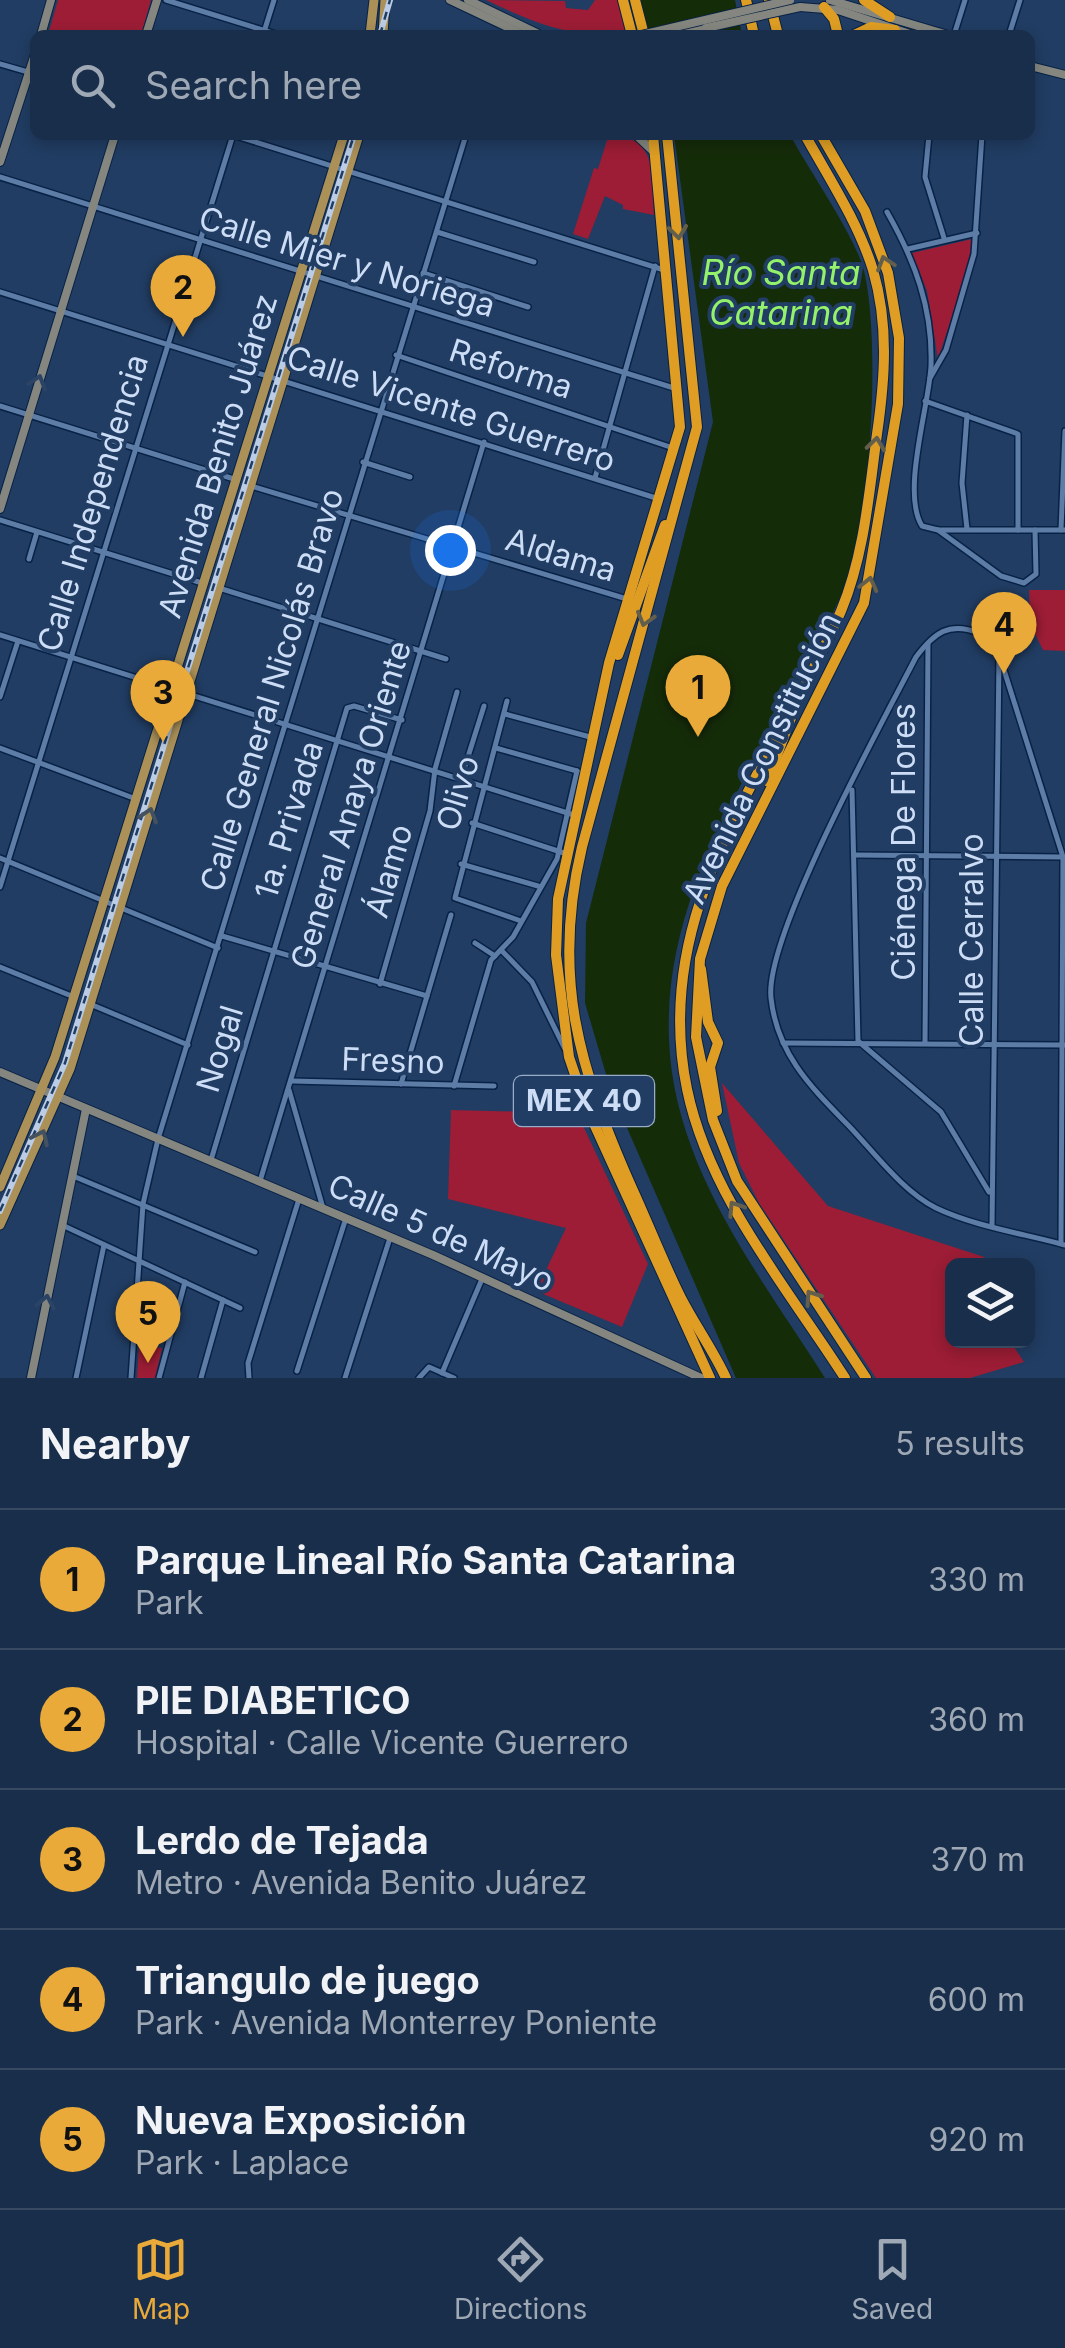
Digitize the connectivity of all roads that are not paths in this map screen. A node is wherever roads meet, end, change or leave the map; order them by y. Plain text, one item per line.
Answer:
1 (51, 0) edge
2 (157, 0) edge
3 (166, 0) edge
4 (274, 0) edge
5 (374, 0) edge
6 (386, 0) edge
7 (450, 0) edge
8 (468, 0) edge
9 (623, 0) edge
10 (636, 0) edge
11 (746, 0) edge
12 (769, 0) edge
13 (790, 0) edge
14 (864, 0) edge
15 (966, 0) edge
16 (1020, 0) edge
17 (827, 4) edge
18 (890, 17) junction
19 (502, 26) edge
20 (42, 30) edge
21 (148, 30) edge
22 (255, 30) edge
23 (265, 30) edge
24 (371, 30) edge
25 (383, 30) edge
26 (631, 30) edge
27 (641, 30) edge
28 (663, 30) edge
29 (697, 30) edge
30 (753, 30) edge
31 (777, 30) edge
32 (837, 30) edge
33 (867, 30) edge
34 (895, 30) joint
35 (934, 30) edge
36 (953, 30) edge
37 (1011, 30) edge
38 (0, 64) edge
39 (1035, 67) edge
40 (30, 72) edge
41 (1065, 75) edge
42 (30, 79) edge
43 (113, 140) edge
44 (231, 140) edge
45 (249, 140) edge
46 (343, 140) edge
47 (357, 140) edge
48 (464, 140) edge
49 (641, 140) edge
50 (654, 140) edge
51 (668, 140) edge
52 (809, 140) edge
53 (824, 140) edge
54 (929, 140) edge
55 (982, 140) edge
56 (656, 156) junction
57 (0, 162) edge
58 (335, 166) junction
59 (348, 171) junction
60 (0, 177) edge
61 (446, 201) junction
62 (93, 206) junction
63 (887, 212) dead end
64 (436, 232) junction
65 (977, 233) junction
66 (944, 238) junction
67 (198, 239) junction
68 (908, 249) junction
69 (534, 262) dead end
70 (655, 266) junction
71 (667, 270) junction
72 (301, 271) junction
73 (423, 273) junction
74 (316, 275) junction
75 (0, 292) edge
76 (413, 305) junction
77 (528, 307) dead end
78 (60, 311) junction
79 (167, 342) junction
80 (396, 355) junction
81 (269, 374) junction
82 (627, 374) junction
83 (930, 379) junction
84 (284, 380) junction
85 (680, 390) junction
86 (925, 401) junction
87 (0, 406) edge
88 (380, 408) junction
89 (29, 414) junction
90 (967, 415) junction
91 (612, 426) junction
92 (1065, 431) edge
93 (484, 442) junction
94 (134, 447) junction
95 (676, 449) junction
96 (363, 462) junction
97 (410, 476) dead end
98 (595, 478) junction
99 (685, 478) junction
100 (236, 480) junction
101 (251, 486) junction
102 (660, 499) junction
103 (0, 509) edge
104 (348, 514) junction
105 (0, 520) edge
106 (966, 529) junction
107 (938, 530) junction
108 (1018, 530) junction
109 (1036, 530) junction
110 (1063, 530) edge
111 (37, 532) junction
112 (453, 547) junction
113 (101, 551) junction
114 (29, 560) dead end
115 (204, 584) junction
116 (219, 588) junction
117 (627, 599) junction
118 (317, 618) junction
119 (0, 635) edge
120 (18, 640) junction
121 (928, 642) junction
122 (422, 651) junction
123 (999, 654) junction
124 (69, 656) junction
125 (446, 658) dead end
126 (1010, 684) junction
127 (997, 687) junction
128 (171, 688) junction
129 (187, 692) junction
130 (457, 692) dead end
131 (798, 693) junction
132 (0, 697) edge
133 (507, 702) dead end
134 (484, 706) dead end
135 (505, 714) junction
136 (402, 720) junction
137 (596, 722) junction
138 (285, 723) junction
139 (593, 738) junction
140 (338, 740) junction
141 (0, 748) edge
142 (496, 748) junction
143 (391, 756) junction
144 (39, 761) junction
145 (435, 769) junction
146 (581, 772) junction
147 (461, 779) junction
148 (484, 786) junction
149 (852, 787) junction
150 (136, 799) junction
151 (571, 814) junction
152 (756, 815) junction
153 (472, 823) junction
154 (562, 853) junction
155 (854, 855) junction
156 (925, 856) junction
157 (994, 856) junction
158 (1064, 857) edge
159 (0, 858) edge
160 (8, 862) junction
161 (462, 864) junction
162 (0, 886) edge
163 (538, 886) junction
164 (104, 901) junction
165 (120, 908) junction
166 (451, 915) dead end
167 (521, 922) junction
168 (222, 936) junction
169 (474, 944) dead end
170 (218, 948) junction
171 (273, 951) junction
172 (502, 951) junction
173 (496, 956) junction
174 (700, 959) junction
175 (0, 966) edge
176 (326, 967) junction
177 (380, 984) junction
178 (427, 996) junction
179 (74, 997) junction
180 (90, 1004) junction
181 (858, 1041) junction
182 (782, 1043) junction
183 (925, 1044) junction
184 (994, 1044) junction
185 (1065, 1044) edge
186 (188, 1045) junction
187 (569, 1056) junction
188 (0, 1072) edge
189 (290, 1084) junction
190 (401, 1085) junction
191 (454, 1086) junction
192 (494, 1086) dead end
193 (44, 1090) junction
194 (60, 1097) junction
195 (86, 1108) junction
196 (719, 1137) junction
197 (158, 1139) junction
198 (210, 1160) junction
199 (10, 1166) junction
200 (24, 1172) junction
201 (72, 1175) junction
202 (260, 1181) junction
203 (0, 1187) edge
204 (990, 1195) junction
205 (299, 1198) junction
206 (143, 1204) junction
207 (323, 1208) junction
208 (990, 1212) junction
209 (346, 1218) junction
210 (977, 1221) junction
211 (0, 1225) edge
212 (62, 1225) junction
213 (992, 1225) junction
214 (390, 1237) junction
215 (104, 1244) junction
216 (1063, 1244) edge
217 (254, 1252) dead end
218 (138, 1261) junction
219 (483, 1277) junction
220 (185, 1282) junction
221 (223, 1300) junction
222 (240, 1308) dead end
223 (297, 1370) dead end
224 (442, 1372) junction
225 (35, 1377) edge
226 (76, 1378) edge
227 (131, 1378) edge
228 (159, 1378) edge
229 (201, 1378) edge
230 (249, 1378) edge
231 (346, 1378) edge
232 (419, 1378) edge
233 (454, 1378) edge
234 (701, 1378) edge
235 (710, 1378) edge
236 (726, 1378) edge
237 (845, 1378) edge
238 (866, 1378) edge

1 - 20 street
2 - 21 street
3 - 22 street
4 - 23 street
5 - 24 main road
6 - 25 main road
7 - 19 street
8 - 19 street
9 - 26 highway
10 - 27 highway
11 - 30 highway
12 - 31 highway
13 - 28 street, bridge
14 - 18 highway
15 - 36 street
16 - 37 street
17 - 18 street
17 - 29 street, bridge
17 - 32 highway
17 - 34 street
18 - 35 street
33 - 34 highway
38 - 40 street
39 - 41 street
42 - 57 street
43 - 62 street
44 - 67 street, Calle Independencia
45 - 58 street
46 - 58 main road, Avenida Benito Juárez
47 - 59 main road, Avenida Benito Juárez
48 - 61 street, Calle General Nicolás Bravo
49 - 56 street
50 - 56 highway, MEX 40
51 -> 99 highway, MEX 40
131 -> 52 highway, Avenida Constitución / MEX 40
152 -> 53 highway, Avenida Constitución / MEX 40
54 - 66 street
55 - 65 street
56 - 71 highway, MEX 40
58 - 59 street
58 - 72 main road, Avenida Benito Juárez
59 - 61 street
59 - 74 main road, Avenida Benito Juárez
60 - 62 street, Calle Mier y Noriega
61 - 64 street, Calle General Nicolás Bravo
61 - 70 street
62 - 67 street, Calle Mier y Noriega
62 - 78 street
63 - 68 street
64 - 69 street
64 - 73 street, Calle General Nicolás Bravo
65 - 66 street
65 - 83 street
66 - 68 street
67 - 72 street, Calle Mier y Noriega
67 - 79 street, Calle Independencia
68 - 83 street
70 - 71 street
70 - 82 street
71 - 85 highway, MEX 40
72 - 74 street, Calle Mier y Noriega
72 - 81 main road, Avenida Benito Juárez
73 - 76 street, Calle General Nicolás Bravo
73 - 77 street
74 - 76 street, Calle Mier y Noriega
74 - 84 main road, Avenida Benito Juárez
75 - 78 street, Calle Vicente Guerrero
76 - 80 street, Calle General Nicolás Bravo
76 - 82 street, Calle Mier y Noriega
78 - 79 street, Calle Vicente Guerrero
89 -> 78 street
79 - 81 street, Calle Vicente Guerrero
79 - 94 street, Calle Independencia
80 - 88 street, Calle General Nicolás Bravo
80 - 91 street, Reforma
81 - 84 street, Calle Vicente Guerrero
81 - 100 main road, Avenida Benito Juárez
82 - 85 street, Calle Mier y Noriega
82 - 91 street
83 - 86 street
84 - 88 street, Calle Vicente Guerrero
84 - 101 main road, Avenida Benito Juárez
85 - 95 highway, MEX 40
86 - 90 street
86 - 107 street
87 - 89 street
88 - 93 street, Calle Vicente Guerrero
88 - 96 street, Calle General Nicolás Bravo
89 - 94 street
89 - 103 street
90 - 106 street
90 - 108 street
91 - 95 street, Reforma
91 - 98 street
92 - 110 street
93 - 98 street, Calle Vicente Guerrero
93 - 112 street, General Anaya Oriente
94 - 100 street
94 - 113 street, Calle Independencia
95 - 102 highway, MEX 40
96 - 97 street
96 - 104 street, Calle General Nicolás Bravo
98 - 102 street, Calle Vicente Guerrero
99 - 137 highway
99 -> 236 highway, MEX 40
100 - 115 main road, Avenida Benito Juárez
101 - 104 street, Aldama
101 - 116 main road, Avenida Benito Juárez
102 - 117 highway, MEX 40
104 - 112 street, Aldama
104 - 118 street, Calle General Nicolás Bravo
105 - 111 street
106 - 107 street
106 - 108 street
107 - 109 street
108 - 109 street
109 - 110 street
111 - 113 street
111 - 114 street
112 - 117 street, Aldama
112 - 122 street, General Anaya Oriente
113 - 115 street
113 - 124 street, Calle Independencia
115 - 128 main road, Avenida Benito Juárez
116 - 118 street
116 - 129 main road, Avenida Benito Juárez
117 - 137 highway, MEX 40
118 - 122 street
118 - 138 street, Calle General Nicolás Bravo
119 - 120 street
120 - 124 street
120 - 132 street
121 - 123 street
121 - 149 street
121 - 156 street, Ciénega De Flores
122 - 125 street
122 - 136 street, General Anaya Oriente
123 - 126 street
123 - 127 street, Calle Cerralvo
124 - 128 street
124 - 144 street, Calle Independencia
126 - 127 street
126 - 158 street
127 - 157 street, Calle Cerralvo
128 - 129 street
128 - 150 main road, Avenida Benito Juárez
129 - 138 street
165 -> 129 main road, Avenida Benito Juárez
130 - 145 street, Álamo
131 - 152 highway
237 -> 131 highway, Avenida Constitución / MEX 40
133 - 135 street, Olivo
134 - 147 street
135 - 139 street
135 - 142 street, Olivo
136 - 140 street, 1a. Privada
136 - 143 street, General Anaya Oriente
137 - 139 highway, MEX 40
138 - 140 street
138 - 168 street, Calle General Nicolás Bravo
139 - 146 highway, MEX 40
140 - 143 street
140 - 171 street, 1a. Privada
141 - 144 street
142 - 146 street
142 - 148 street, Olivo
143 - 145 street
143 - 176 street, General Anaya Oriente
144 - 150 street
144 - 160 street, Calle Independencia
145 - 147 street
145 - 177 street, Álamo
146 - 151 highway, MEX 40
147 - 148 street
148 - 151 street
148 - 153 street, Olivo
149 - 155 street
149 - 182 street
150 - 164 main road, Avenida Benito Juárez
151 - 154 highway, MEX 40
152 - 174 highway, Avenida Constitución / MEX 40
153 - 154 street
153 - 161 street, Olivo
154 - 163 street
154 - 187 highway, MEX 40
155 - 156 street
155 - 181 street
156 - 157 street
156 - 183 street, Ciénega De Flores
157 - 158 street
157 - 184 street, Calle Cerralvo
158 - 185 street
159 - 160 street
160 - 162 street, Calle Independencia
160 - 164 street
161 - 163 street
161 - 167 street, Olivo
163 - 167 street
164 - 165 street
164 - 179 main road, Avenida Benito Juárez
165 - 170 street
165 - 180 main road, Avenida Benito Juárez
166 - 178 street
167 - 172 street
168 - 170 street, Calle General Nicolás Bravo
168 - 171 street
169 - 173 street
170 - 186 street, Calle General Nicolás Bravo
171 - 176 street
171 - 198 street, Nogal
172 - 173 street
172 - 187 street
173 - 191 street
174 - 196 highway, Avenida Constitución / MEX 40
174 - 196 highway
175 - 179 street
176 - 177 street
176 - 189 street, General Anaya Oriente
177 - 178 street
178 - 190 street
179 - 193 main road, Avenida Benito Juárez
180 - 186 street
180 - 194 main road, Avenida Benito Juárez
181 - 182 street
181 - 183 street
181 - 204 street
182 - 210 street
183 - 184 street
184 - 185 street
184 - 204 street, Calle Cerralvo
185 - 216 street
186 - 197 street, Calle General Nicolás Bravo
187 - 235 highway, MEX 40
188 - 193 street, Calle 5 de Mayo
189 - 190 street, Fresno
189 - 202 street, General Anaya Oriente
189 - 207 street
190 - 191 street, Fresno
191 - 192 street, Fresno
193 - 194 street, Calle 5 de Mayo
193 - 199 main road, Avenida Benito Juárez
194 - 195 street, Calle 5 de Mayo
200 -> 194 main road, Avenida Benito Juárez
195 - 197 street, Calle 5 de Mayo
195 - 201 street
238 -> 196 highway, Avenida Constitución / MEX 40
197 - 198 street, Calle 5 de Mayo
197 - 206 street, Calle General Nicolás Bravo
198 - 202 street, Calle 5 de Mayo
199 - 200 main road
199 - 203 main road, Avenida Benito Juárez
200 - 211 main road, Avenida Benito Juárez
201 - 206 street
201 - 212 street
202 - 205 street, Calle 5 de Mayo
204 - 208 street, Calle Cerralvo
205 - 207 street, Calle 5 de Mayo
205 - 230 street
206 - 217 street
206 - 218 street, Calle General Nicolás Bravo
207 - 209 street, Calle 5 de Mayo
208 - 210 street
208 - 213 street, Calle Cerralvo
209 - 214 street, Calle 5 de Mayo
209 - 223 street
210 - 213 street
212 - 215 street
225 -> 212 street
213 - 216 street
214 - 219 street, Calle 5 de Mayo
214 - 231 street
215 - 218 street
215 - 226 street
218 - 220 street
218 - 227 street, Calle General Nicolás Bravo
219 - 224 street
219 - 234 street, Calle 5 de Mayo
220 - 221 street
220 - 228 street
221 - 222 street
221 - 229 street
224 - 232 street
224 - 233 street

